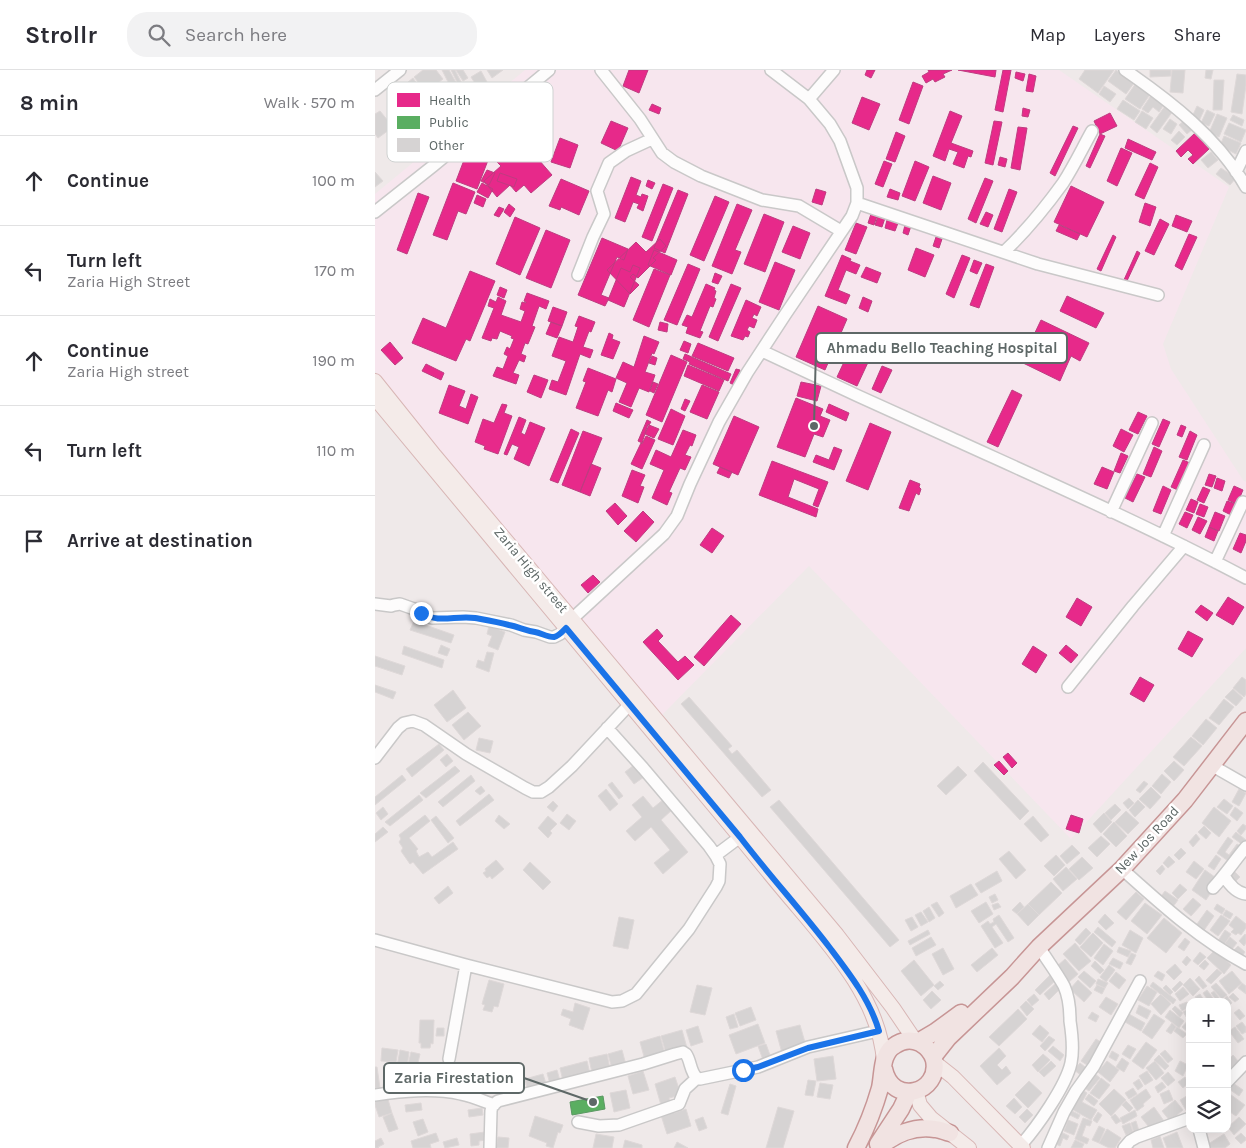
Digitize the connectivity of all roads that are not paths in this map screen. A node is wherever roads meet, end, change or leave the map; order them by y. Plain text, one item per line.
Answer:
1 (400, 70) edge
2 (549, 70) edge
3 (601, 70) edge
4 (771, 70) edge
5 (834, 70) edge
6 (1125, 70) edge
7 (541, 82) edge
8 (375, 90) edge
9 (809, 99) junction
10 (1092, 131) dead end
11 (652, 138) junction
12 (1246, 151) edge
13 (438, 162) edge
14 (1237, 172) junction
15 (1246, 187) edge
16 (857, 203) junction
17 (375, 212) edge
18 (841, 231) junction
19 (1004, 252) junction
20 (578, 275) dead end
21 (1159, 296) dead end
22 (762, 351) junction
23 (375, 381) edge
24 (375, 398) edge
25 (1152, 423) dead end
26 (1204, 445) dead end
27 (1243, 502) dead end
28 (1111, 512) junction
29 (1163, 536) junction
30 (1184, 546) junction
31 (1215, 562) junction
32 (1246, 578) edge
33 (375, 604) edge
34 (569, 623) junction
35 (1067, 687) dead end
36 (630, 704) junction
37 (1246, 721) edge
38 (607, 728) junction
39 (375, 758) edge
40 (1211, 765) junction
41 (1246, 785) edge
42 (743, 832) junction
43 (1246, 847) edge
44 (716, 855) junction
45 (1122, 869) junction
46 (1224, 876) junction
47 (1213, 888) dead end
48 (1246, 894) edge
49 (375, 940) edge
50 (1038, 948) junction
51 (1246, 964) edge
52 (466, 965) junction
53 (1140, 982) dead end
54 (879, 1031) junction
55 (917, 1042) junction
56 (449, 1059) dead end
57 (934, 1059) junction
58 (1246, 1062) edge
59 (884, 1066) junction
60 (697, 1078) junction
61 (1231, 1078) edge
62 (912, 1092) junction
63 (375, 1095) edge
64 (494, 1105) junction
65 (1186, 1119) edge
66 (578, 1122) dead end
67 (950, 1133) junction
68 (1200, 1133) edge
69 (1022, 1147) edge
70 (490, 1148) edge
71 (856, 1148) edge
72 (877, 1148) edge
73 (969, 1148) edge
74 (1048, 1148) edge
75 (1124, 1148) edge
76 (1204, 1148) edge

1 - 8 street
2 - 7 street
3 - 11 street
4 - 9 street
5 - 9 street
6 - 14 street
9 - 16 street
10 - 19 street
11 - 18 street
11 - 20 street
12 - 14 street
13 - 17 street
14 - 15 street
16 - 18 street
16 - 19 street
18 - 22 street
19 - 21 street
22 - 28 street
22 - 34 street
23 - 34 main road, Zaria High street
24 - 34 main road, Zaria High street
25 - 28 street
26 - 29 street
27 - 31 street
28 - 29 street
29 - 30 street
30 - 31 street
30 - 35 street
31 - 32 street
33 - 34 street
34 - 36 main road, Zaria High street
34 - 42 main road, Zaria High street
36 - 38 street
36 - 42 main road, Zaria High street
37 - 40 highway, New Jos Road
38 - 39 street
38 - 44 street
40 - 41 street
40 - 45 highway, New Jos Road
42 - 44 street
42 - 54 main road
42 - 55 main road
43 - 46 street
44 - 52 street
45 - 50 highway, New Jos Road
45 - 51 street
46 - 47 street
46 - 48 street
49 - 52 street
50 - 55 highway, New Jos Road
50 - 57 highway, New Jos Road
50 - 69 street
52 - 56 street
53 - 74 street
54 - 59 main road
54 - 60 street
55 - 57 highway
55 - 59 highway
57 - 62 highway
57 - 69 main road
58 - 61 street
59 - 62 highway
59 - 71 highway
60 - 64 street
60 - 66 street
62 - 67 main road
62 - 72 highway
63 - 64 street
64 - 70 street
65 - 75 street
67 - 72 highway
67 - 73 main road
68 - 76 street

